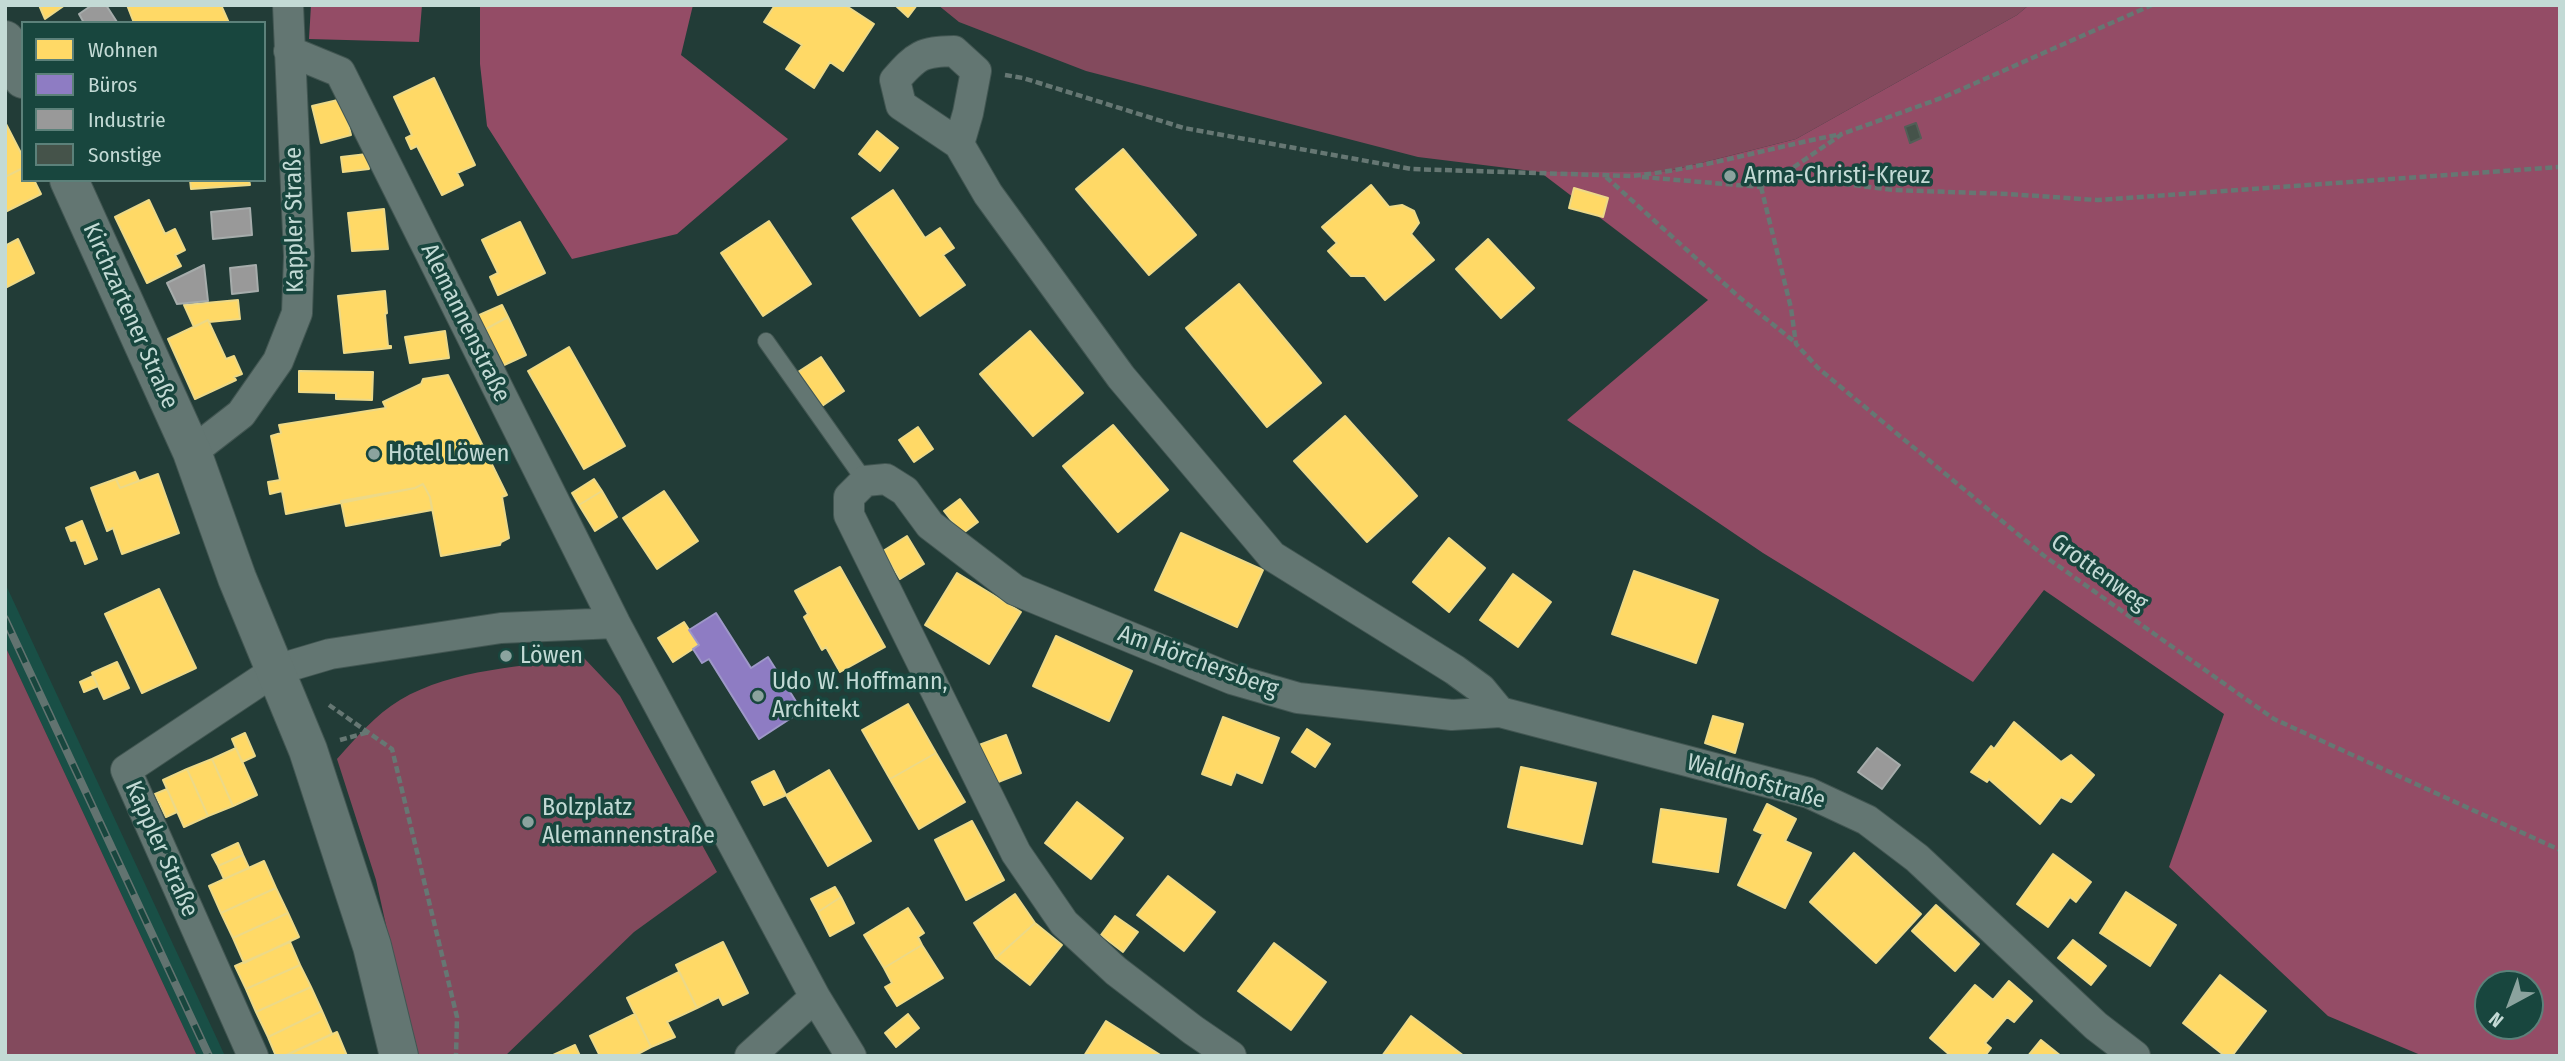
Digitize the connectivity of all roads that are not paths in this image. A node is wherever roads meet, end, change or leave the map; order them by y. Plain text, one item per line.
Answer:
1 (288, 5) edge
2 (5, 40) edge
3 (289, 51) junction
4 (21, 75) edge
5 (958, 144) junction
6 (70, 182) edge
7 (766, 341) dead end
8 (192, 452) junction
9 (866, 481) junction
10 (615, 623) junction
11 (276, 670) junction
12 (1500, 712) junction
13 (815, 998) junction
14 (253, 1056) edge
15 (399, 1056) edge
16 (750, 1056) edge
17 (851, 1056) edge
18 (1231, 1056) edge
19 (2135, 1056) edge

1 - 3 street, Kappler Straße
2 - 4 street
3 - 8 street, Kappler Straße
3 - 10 street, Alemannenstraße
5 - 5 street
5 - 12 street
6 - 8 street, Kirchzartener Straße
7 - 9 lane
8 - 11 street
9 - 12 street, Am Hörchersberg
9 - 18 street
10 - 11 street
10 - 13 street, Alemannenstraße
11 - 14 street, Kappler Straße
11 - 15 street
12 - 19 street, Waldhofstraße
13 - 16 street
13 - 17 street, Alemannenstraße

